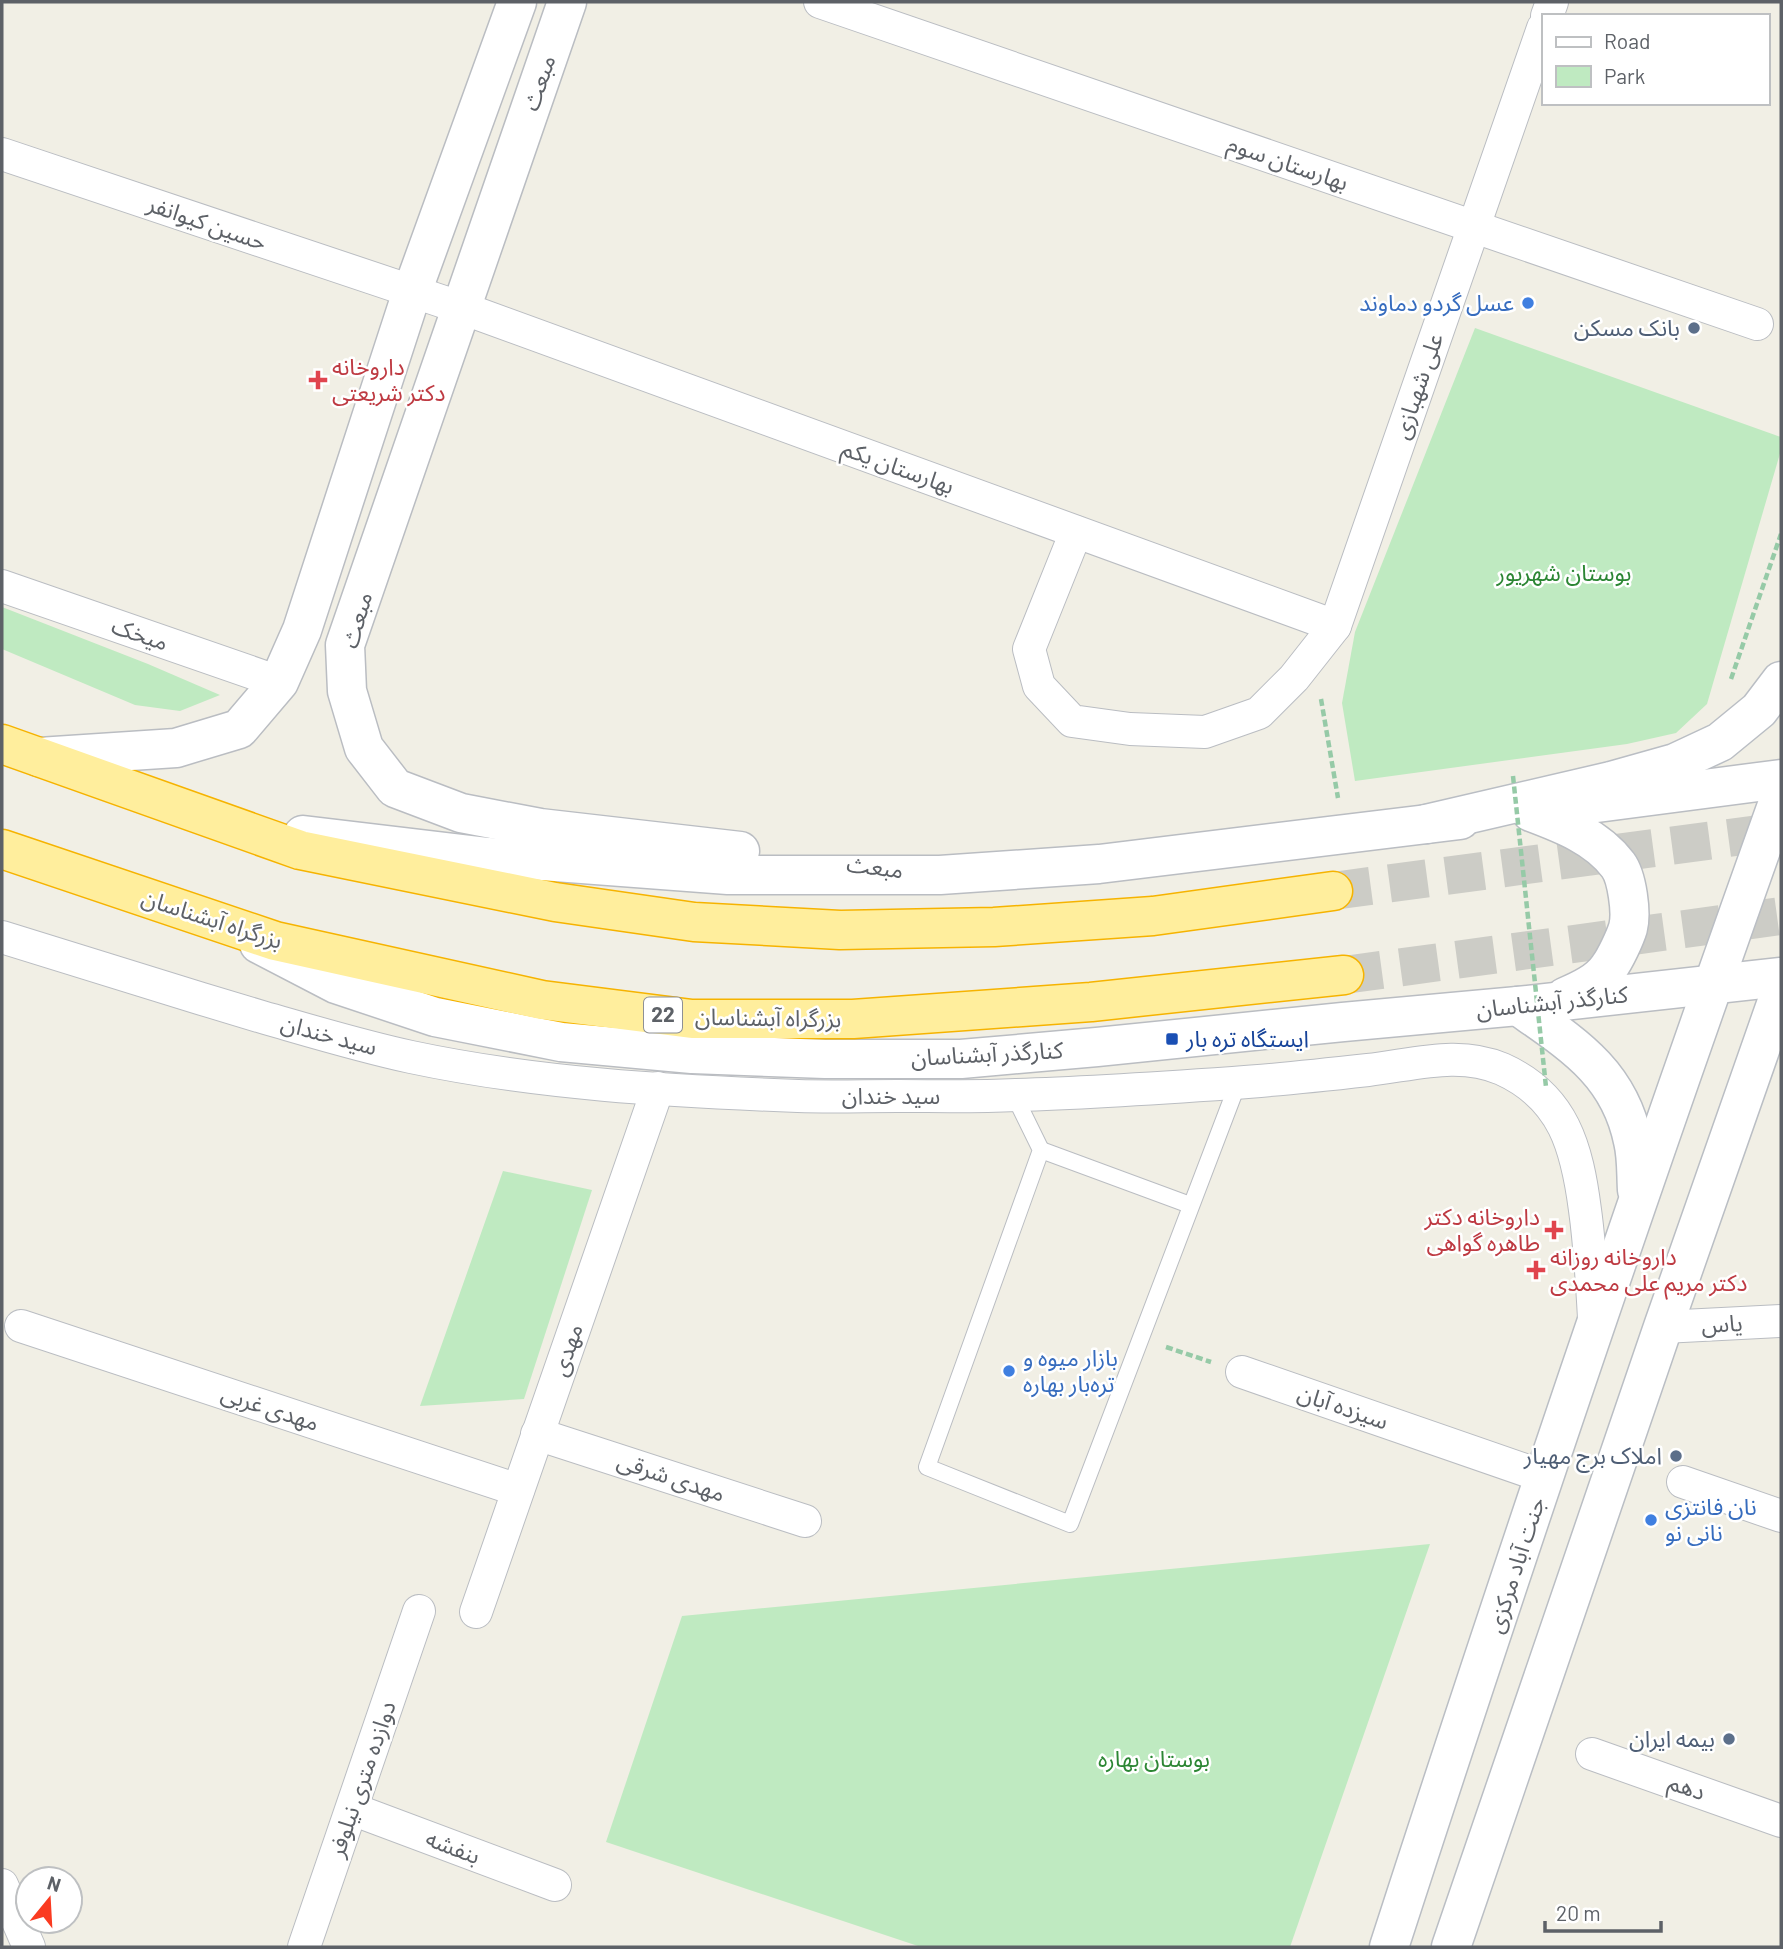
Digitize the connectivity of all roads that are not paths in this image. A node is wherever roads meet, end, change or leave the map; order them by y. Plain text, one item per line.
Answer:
1 (517, 2) edge
2 (567, 2) edge
3 (820, 2) edge
4 (1542, 31) edge
5 (2, 155) edge
6 (1474, 227) junction
7 (412, 292) junction
8 (461, 308) junction
9 (1757, 324) dead end
10 (1076, 532) junction
11 (2, 586) edge
12 (1335, 626) junction
13 (1781, 681) edge
14 (279, 682) junction
15 (2, 744) edge
16 (39, 757) junction
17 (1781, 779) edge
18 (1522, 792) junction
19 (1781, 794) edge
20 (1426, 824) junction
21 (236, 828) junction
22 (2, 849) edge
23 (2, 859) edge
24 (46, 865) junction
25 (940, 875) junction
26 (1333, 891) tunnel mouth
27 (213, 920) junction
28 (3, 941) edge
29 (1344, 975) tunnel mouth
30 (1781, 977) edge
31 (1713, 985) junction
32 (1781, 990) edge
33 (1536, 1004) junction
34 (1781, 1044) edge
35 (1238, 1083) junction
36 (657, 1088) junction
37 (1014, 1095) junction
38 (1041, 1150) junction
39 (1190, 1205) junction
40 (1638, 1206) junction
41 (1700, 1219) junction
42 (1781, 1321) edge
43 (21, 1326) dead end
44 (1663, 1327) junction
45 (1595, 1331) junction
46 (1242, 1373) road end
47 (537, 1434) junction
48 (1545, 1477) junction
49 (1683, 1482) dead end
50 (518, 1490) junction
51 (1781, 1516) edge
52 (805, 1521) dead end
53 (419, 1611) dead end
54 (476, 1612) dead end
55 (1592, 1754) dead end
56 (352, 1809) junction
57 (1781, 1821) edge
58 (1426, 1834) junction
59 (1485, 1850) junction
60 (2, 1885) edge
61 (555, 1885) dead end
62 (29, 1947) edge
63 (304, 1947) edge
64 (1389, 1947) edge
65 (1451, 1947) edge

1 - 7 street, مبعث
2 - 8 street, مبعث
3 - 6 street, بهارستان سوم
4 - 6 street, علی شهبازی
5 - 7 street, حسین کیوانفر
6 - 9 street, بهارستان سوم
6 - 12 street, علی شهبازی
7 - 8 street, حسین کیوانفر
7 - 14 street, مبعث
8 - 10 street, بهارستان یکم
8 - 25 street, مبعث
10 - 12 street, بهارستان یکم
10 - 12 street, علی شهبازی
11 - 14 street, میخک
13 - 20 street
14 - 16 street, مبعث
15 - 16 highway
16 - 21 highway
17 - 18 street
18 - 20 street
18 - 33 street
19 - 31 street, جنت آباد مرکزی
20 - 25 street
21 - 25 street
21 - 26 highway
22 - 24 highway, بزرگراه آبشناسان / 22
23 - 24 highway
24 - 27 highway, بزرگراه آبشناسان / 22
27 - 29 highway, بزرگراه آبشناسان / 22
27 - 33 street, کنارگذر آبشناسان
28 - 36 street, سید خندان
30 - 31 street, کنارگذر آبشناسان
31 - 33 street, کنارگذر آبشناسان
31 - 40 street, جنت آباد مرکزی
32 - 41 street
33 - 40 street
34 - 41 street
35 - 37 street, سید خندان
35 - 39 lane
35 - 45 street, سید خندان
36 - 37 street, سید خندان
36 - 47 street, مهدی
37 - 38 lane
38 - 39 lane
38 - 39 lane
40 - 45 street, جنت آباد مرکزی
41 - 44 street
42 - 44 street, یاس
43 - 50 street, مهدی غربی
44 - 59 street
45 - 48 street, جنت آباد مرکزی
46 - 48 street, سیزده آبان
47 - 50 street, مهدی
47 - 52 street, مهدی شرقی
48 - 58 street, جنت آباد مرکزی
49 - 51 street
50 - 54 street, مهدی
53 - 56 street, دوازده متری نیلوفر
55 - 57 street, دهم
56 - 61 street, بنفشه
56 - 63 street, دوازده متری نیلوفر
58 - 59 street
58 - 64 street, جنت آباد مرکزی
59 - 65 street
60 - 62 street

